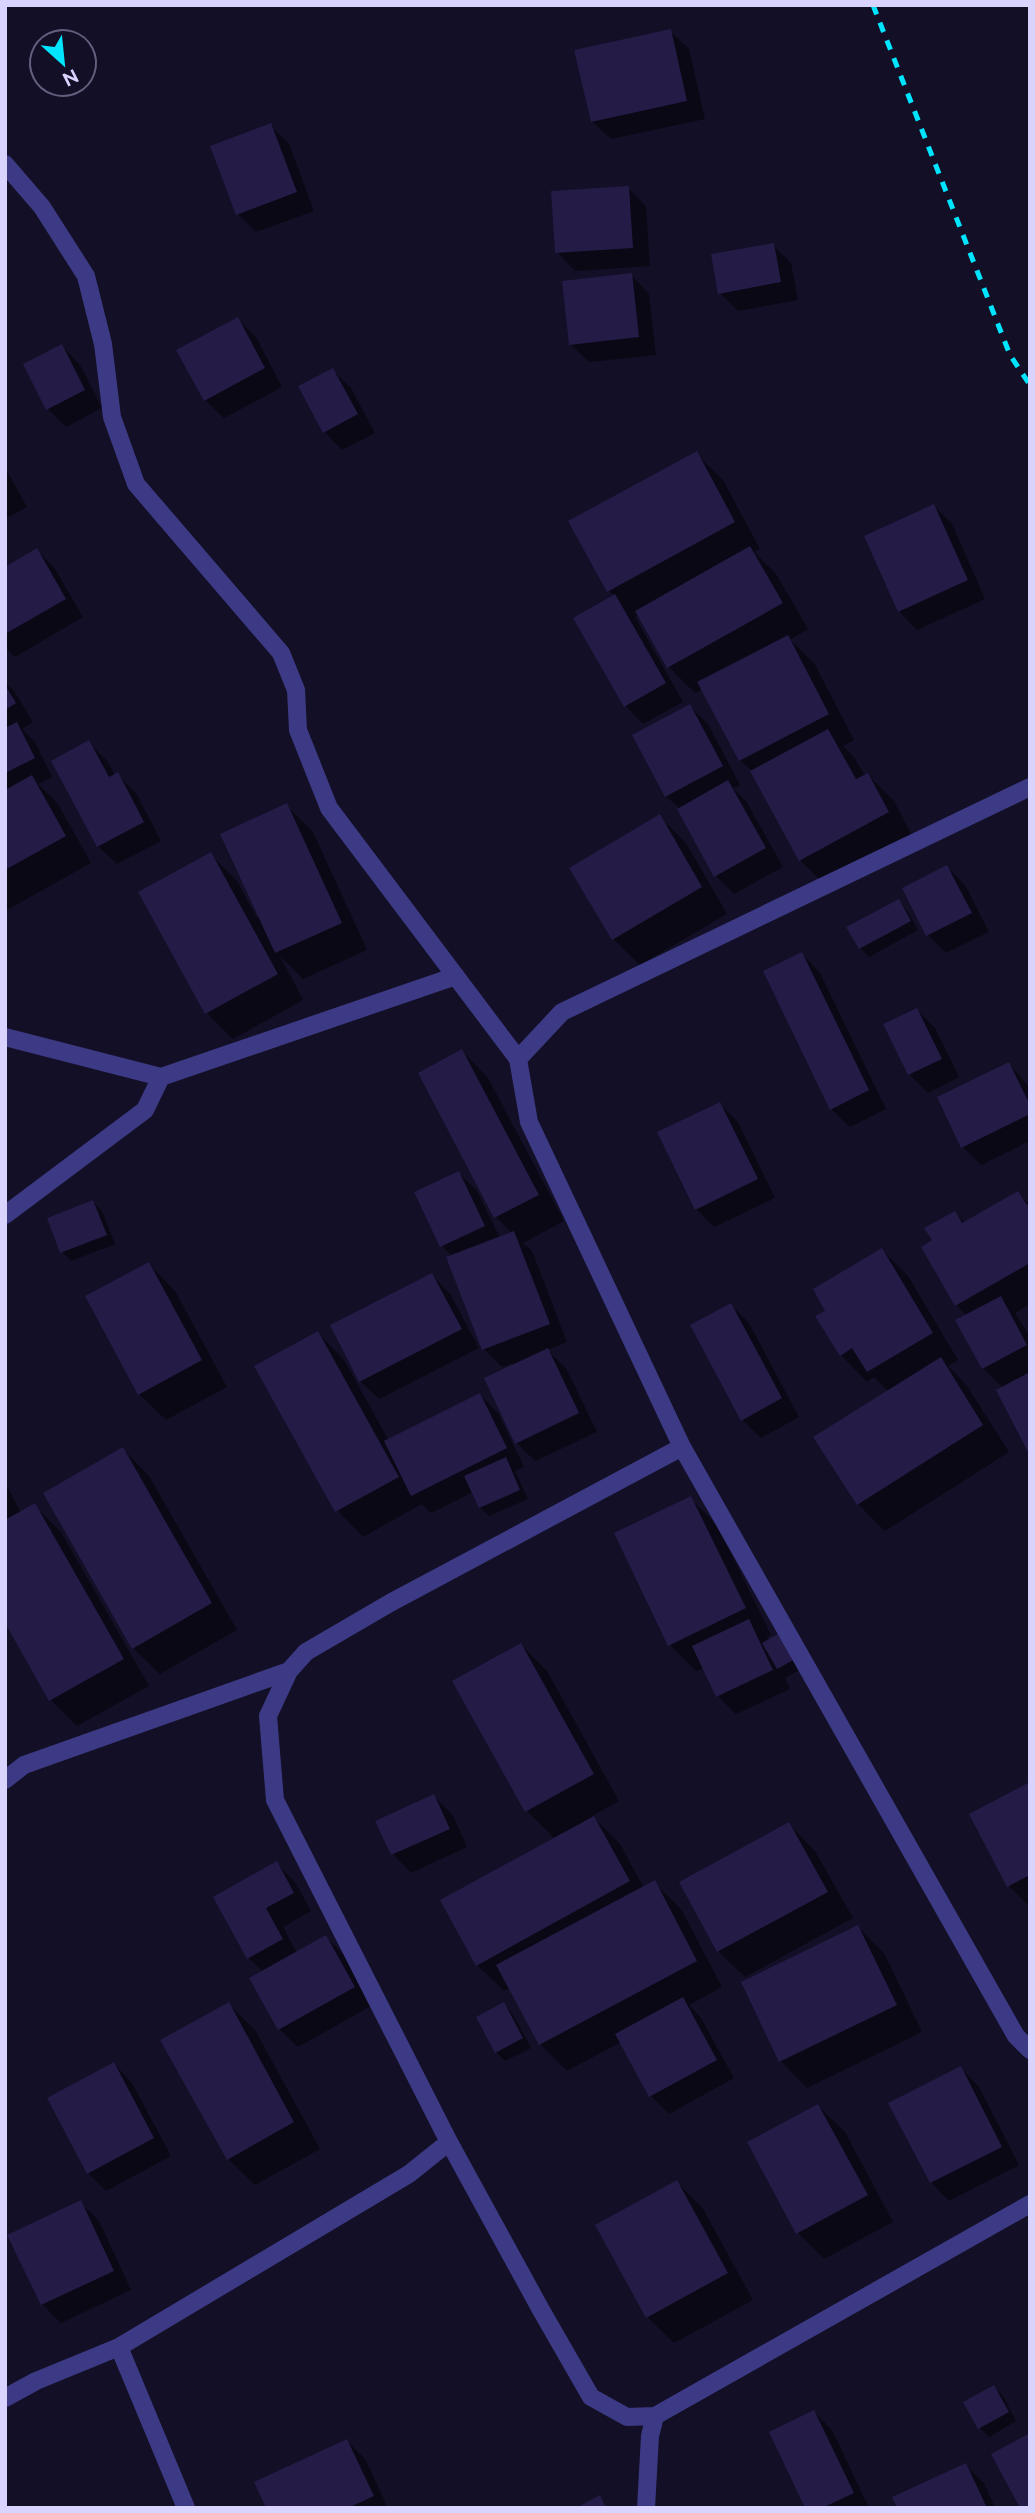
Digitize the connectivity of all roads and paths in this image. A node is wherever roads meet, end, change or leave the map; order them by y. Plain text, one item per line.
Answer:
1 (5, 164) edge
2 (1030, 787) edge
3 (456, 976) junction
4 (5, 1037) edge
5 (518, 1059) junction
6 (162, 1077) junction
7 (5, 1215) edge
8 (682, 1447) junction
9 (289, 1671) junction
10 (5, 1780) edge
11 (1030, 2050) edge
12 (449, 2142) junction
13 (1030, 2204) edge
14 (119, 2347) junction
15 (5, 2398) edge
16 (655, 2416) junction
17 (186, 2508) edge
18 (646, 2508) edge

1 - 3 street
2 - 5 street
3 - 5 street
3 - 6 street
4 - 6 street
5 - 8 street
6 - 7 street
8 - 9 street
8 - 11 street
9 - 10 street
9 - 12 street
12 - 14 street
12 - 16 street
13 - 16 street
14 - 15 street
14 - 17 street
16 - 18 street

